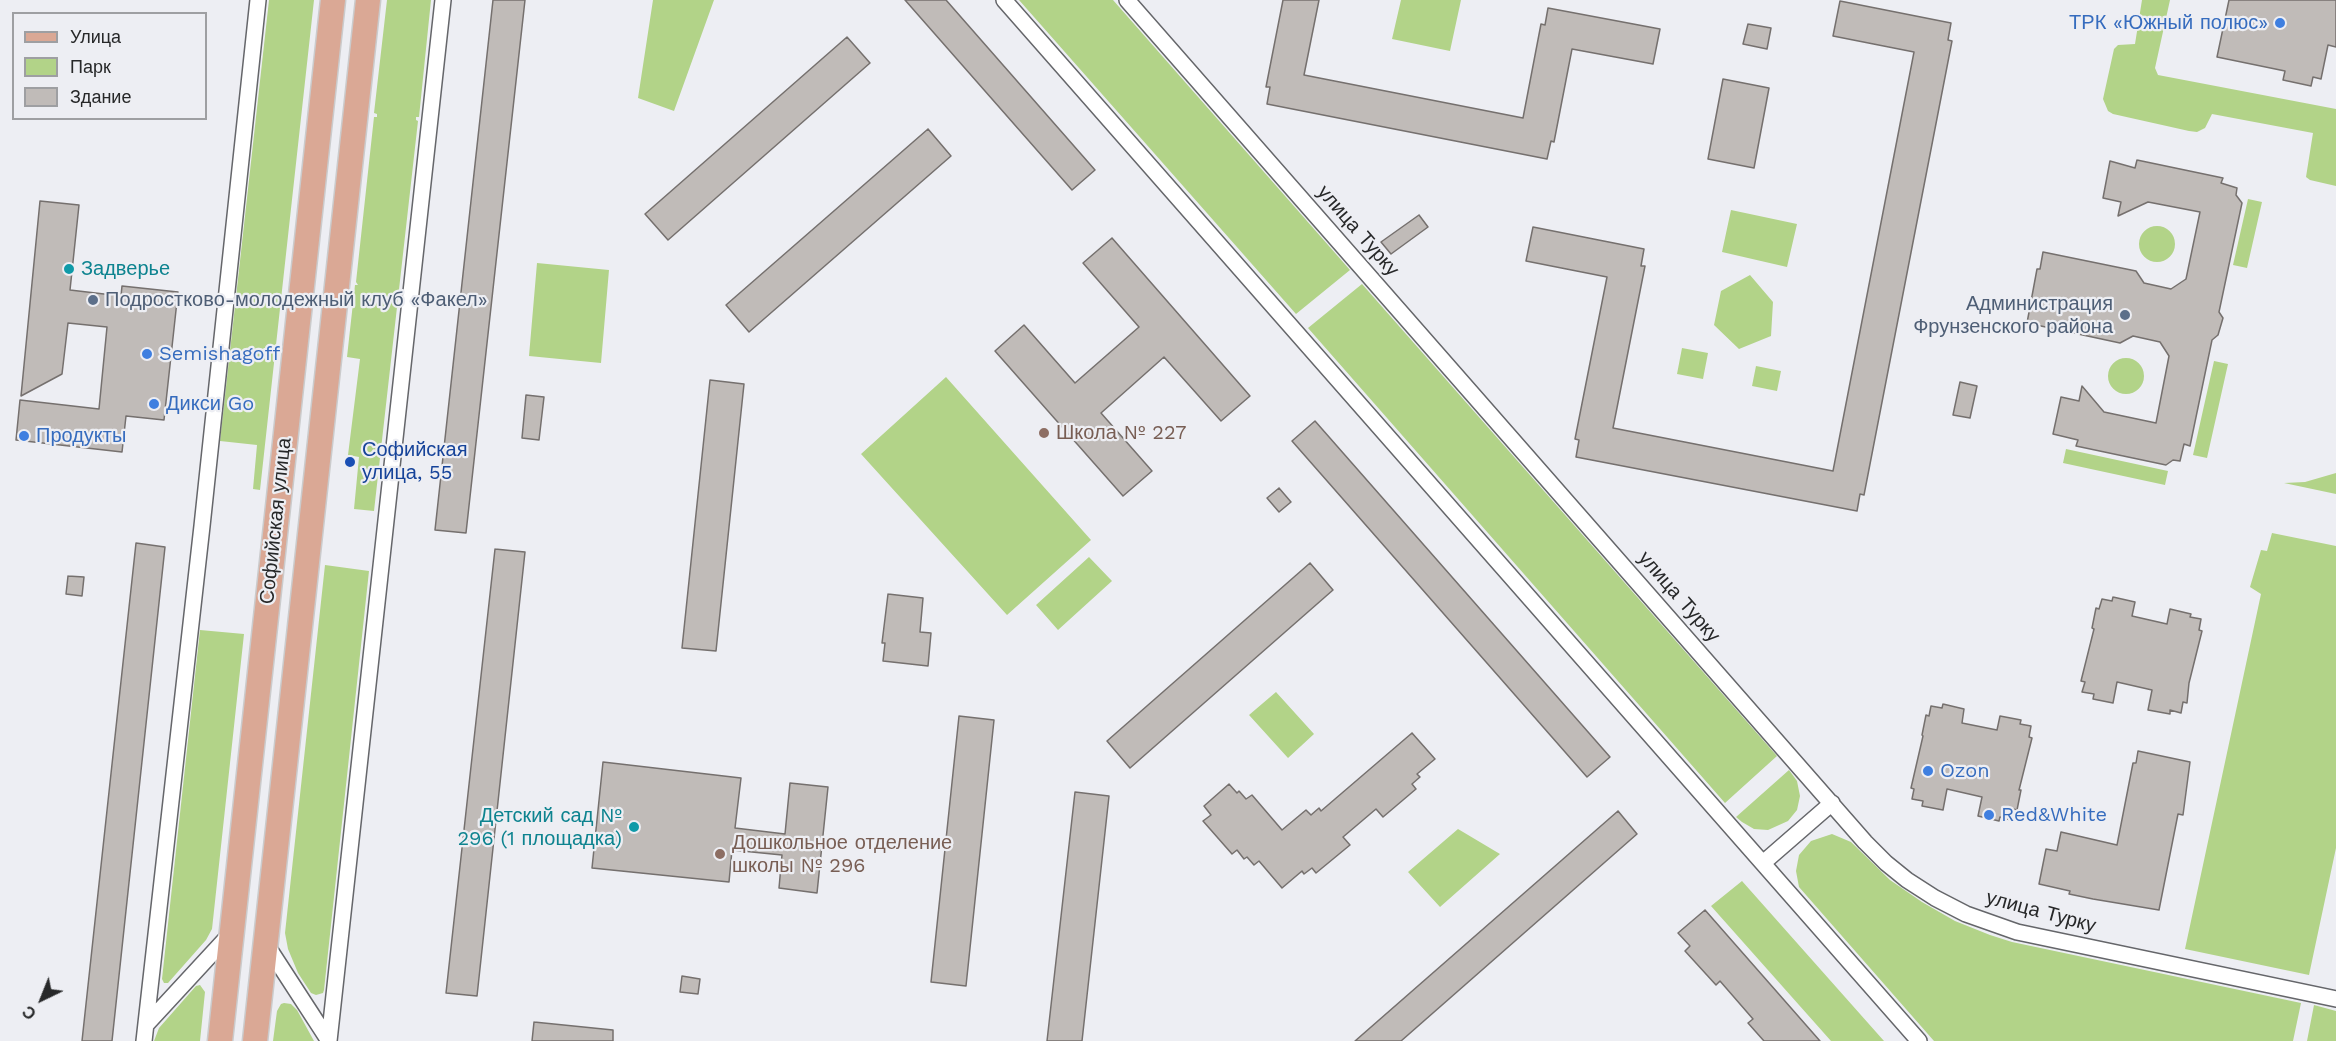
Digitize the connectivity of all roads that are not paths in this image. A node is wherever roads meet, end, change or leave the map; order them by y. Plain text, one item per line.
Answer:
1 (258, 0) edge
2 (333, 0) edge
3 (368, 0) edge
4 (442, 0) edge
5 (1004, 0) edge
6 (1127, 0) edge
7 (252, 743) junction
8 (287, 746) junction
9 (1832, 803) junction
10 (1763, 863) junction
11 (231, 933) junction
12 (266, 944) junction
13 (2336, 999) edge
14 (146, 1025) junction
15 (144, 1041) edge
16 (219, 1041) edge
17 (255, 1041) edge
18 (329, 1041) edge
19 (1919, 1041) edge

1 - 14 street
2 - 7 main road, Софийская улица
3 - 8 main road, Софийская улица
4 - 18 street
5 - 10 street
6 - 9 street, улица Турку
7 - 8 main road
7 - 11 main road, Софийская улица
8 - 12 main road, Софийская улица
9 - 10 street
9 - 13 street, улица Турку
10 - 19 street
11 - 14 street
11 - 16 main road, Софийская улица
12 - 17 main road, Софийская улица
12 - 18 street
14 - 15 street

